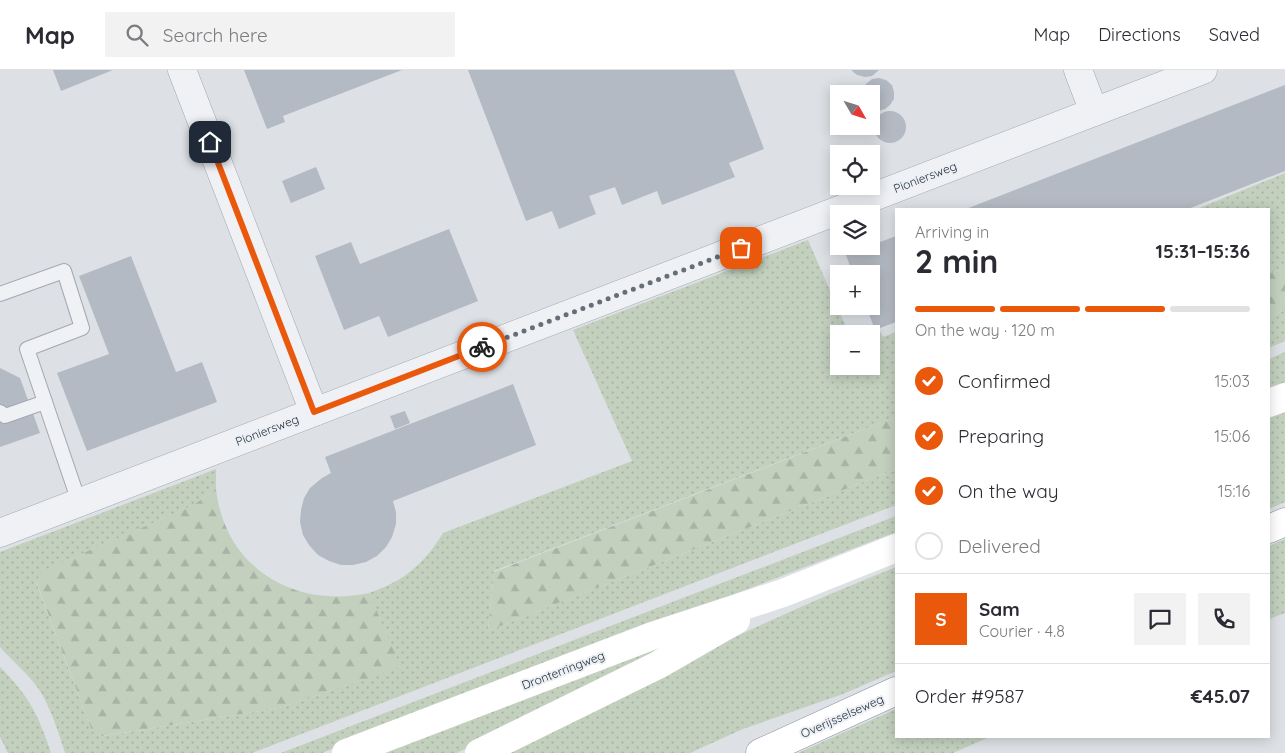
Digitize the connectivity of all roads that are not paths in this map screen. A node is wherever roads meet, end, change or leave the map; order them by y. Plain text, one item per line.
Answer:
1 (182, 70) edge
2 (1078, 70) edge
3 (1203, 70) edge
4 (1094, 112) junction
5 (0, 294) edge
6 (1285, 397) edge
7 (45, 402) junction
8 (1270, 403) edge
9 (0, 412) edge
10 (314, 412) junction
11 (79, 502) junction
12 (1285, 522) edge
13 (1270, 529) edge
14 (0, 533) edge
15 (895, 548) edge
16 (783, 593) junction
17 (895, 691) edge
18 (346, 753) edge
19 (479, 753) edge
20 (760, 753) edge

1 - 10 street
2 - 4 street
3 - 4 street, Pioniersweg
4 - 10 street, Pioniersweg
5 - 7 lane
6 - 8 main road
7 - 9 lane
7 - 11 lane
10 - 11 street, Pioniersweg
11 - 14 street, Pioniersweg
12 - 13 main road
15 - 16 main road, Dronterringweg
16 - 18 main road, Dronterringweg
16 - 19 main road, Dronterringweg
17 - 20 main road, Overijsselseweg

